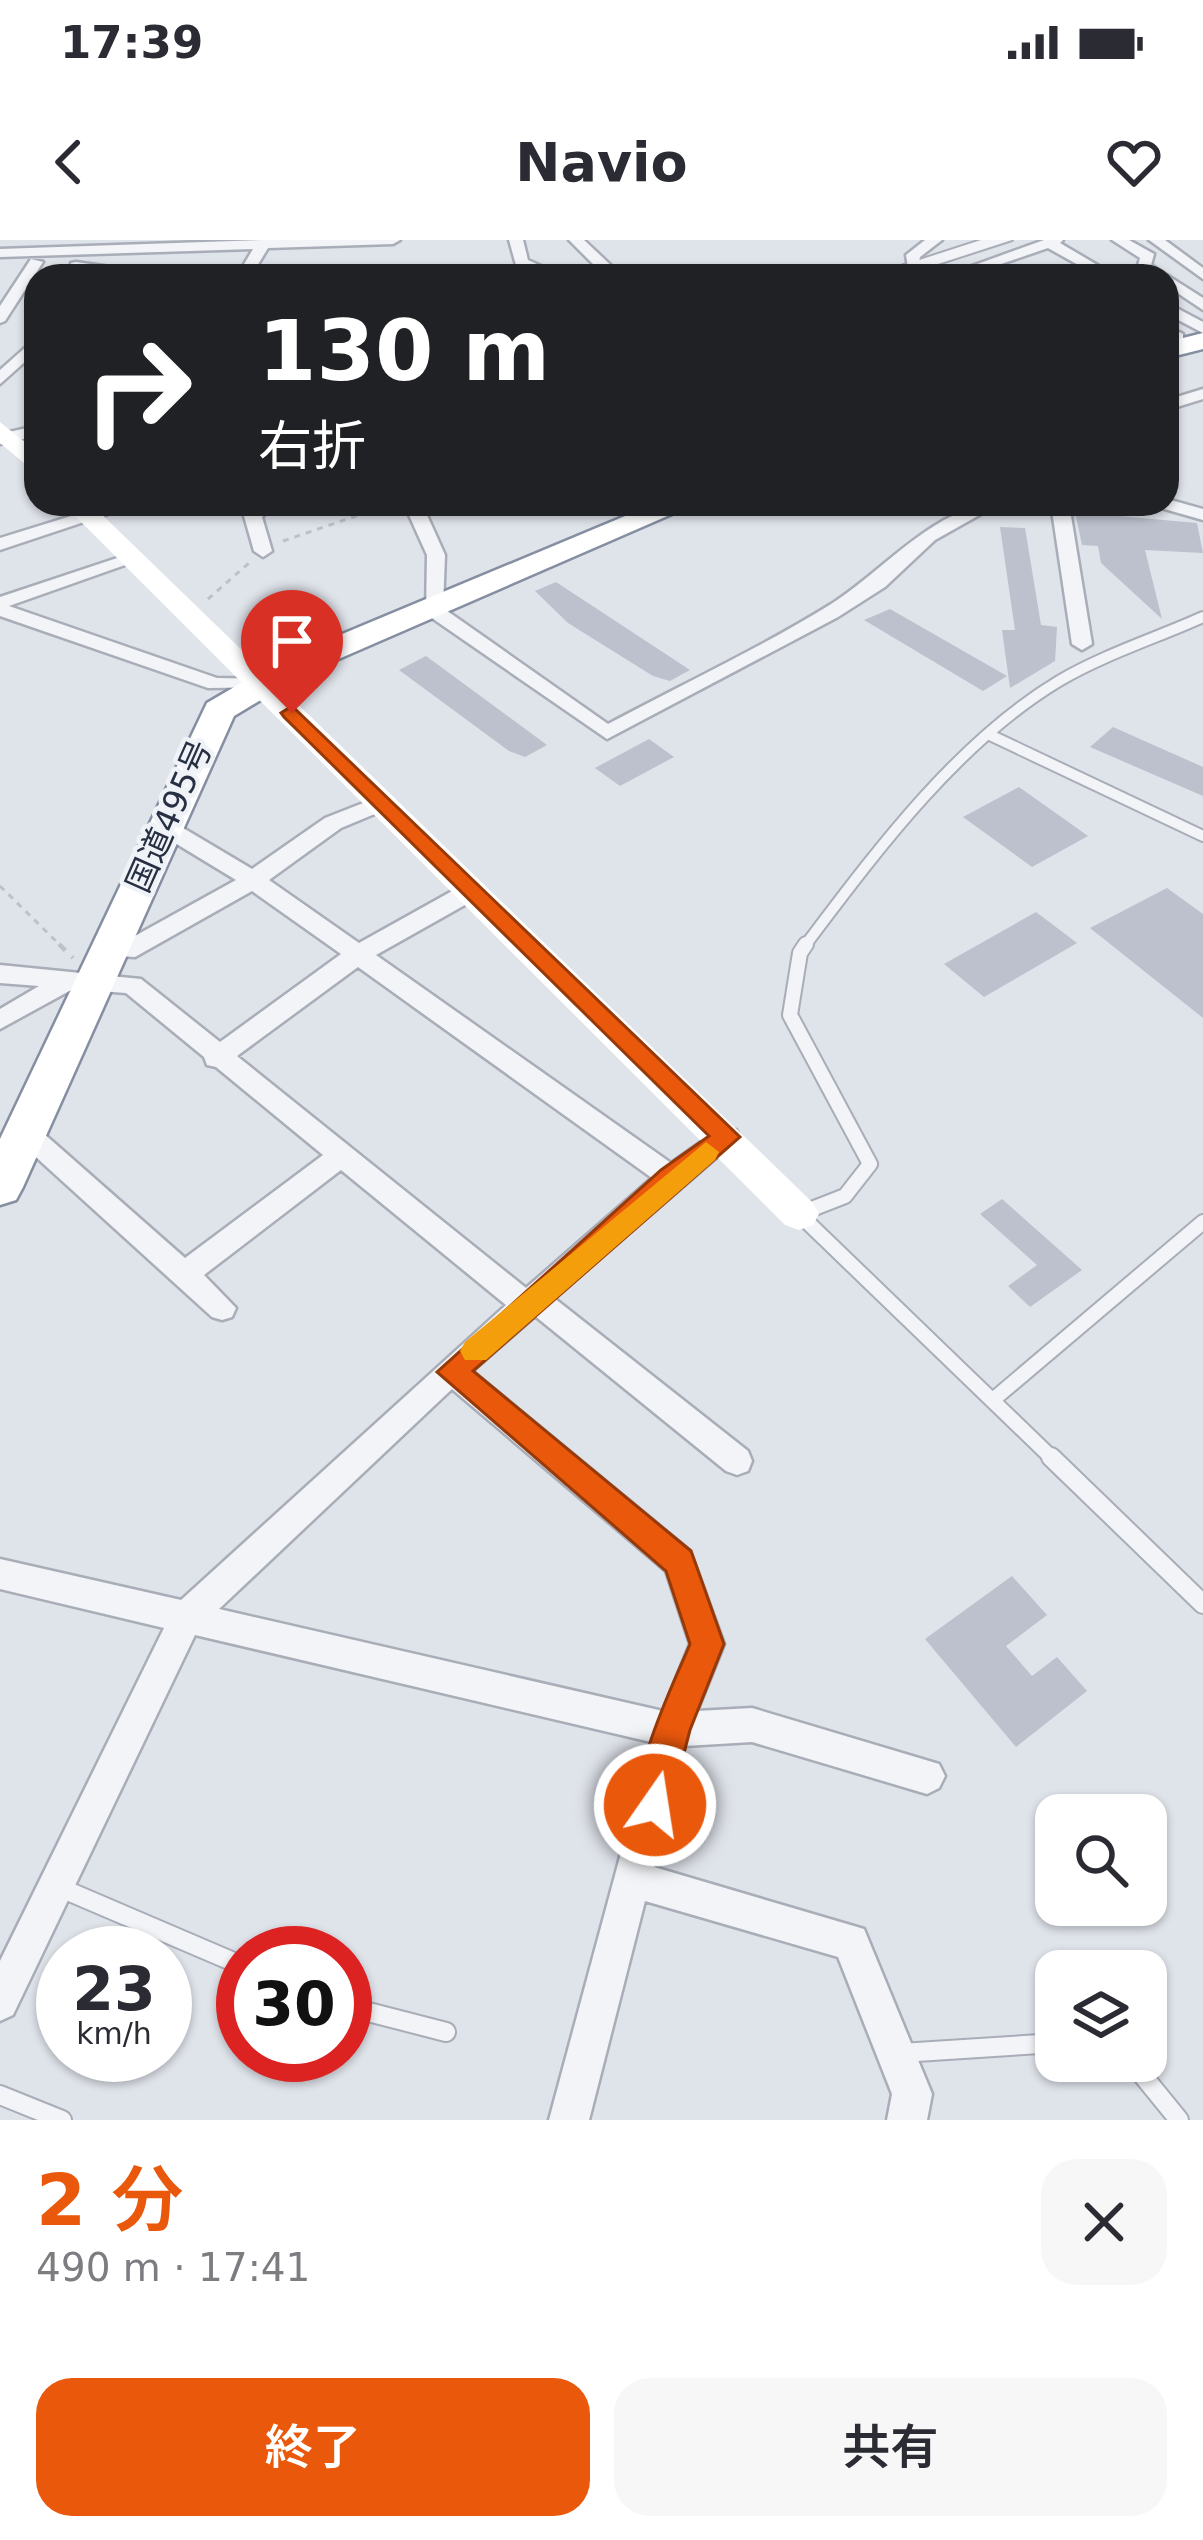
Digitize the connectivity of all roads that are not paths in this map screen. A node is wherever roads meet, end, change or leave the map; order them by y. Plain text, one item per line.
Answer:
1 (393, 240) edge
2 (577, 240) edge
3 (935, 240) edge
4 (1119, 240) edge
5 (1156, 240) edge
6 (1053, 242) edge
7 (1191, 243) dead end
8 (262, 246) junction
9 (1000, 250) edge
10 (1025, 250) junction
11 (0, 256) edge
12 (1203, 259) edge
13 (36, 262) joint
14 (45, 264) edge
15 (251, 264) edge
16 (603, 264) edge
17 (913, 264) joint
18 (1049, 264) edge
19 (1089, 264) edge
20 (1144, 264) edge
21 (1203, 275) edge
22 (24, 281) edge
23 (0, 318) edge
24 (24, 356) edge
25 (0, 379) edge
26 (68, 516) edge
27 (88, 516) edge
28 (253, 516) edge
29 (418, 516) edge
30 (652, 516) edge
31 (967, 516) edge
32 (1062, 516) edge
33 (0, 544) edge
34 (263, 551) dead end
35 (133, 559) junction
36 (0, 606) edge
37 (433, 610) junction
38 (1203, 617) edge
39 (1082, 644) dead end
40 (262, 683) junction
41 (992, 736) junction
42 (381, 803) junction
43 (165, 827) junction
44 (1203, 836) edge
45 (253, 880) junction
46 (471, 891) junction
47 (357, 955) junction
48 (92, 969) junction
49 (0, 974) edge
50 (0, 1019) edge
51 (216, 1058) junction
52 (25, 1132) junction
53 (727, 1137) junction
54 (340, 1156) junction
55 (671, 1177) junction
56 (0, 1187) edge
57 (799, 1214) junction
58 (1203, 1222) edge
59 (184, 1274) junction
60 (531, 1303) junction
61 (222, 1308) dead end
62 (452, 1372) junction
63 (994, 1399) junction
64 (737, 1461) dead end
65 (0, 1574) edge
66 (1203, 1604) edge
67 (186, 1618) junction
68 (672, 1730) junction
69 (927, 1776) dead end
70 (637, 1880) junction
71 (56, 1886) junction
72 (216, 1954) edge
73 (0, 2002) edge
74 (372, 2013) edge
75 (446, 2032) dead end
76 (1035, 2044) edge
77 (896, 2054) junction
78 (1149, 2082) edge
79 (0, 2095) edge
80 (62, 2120) edge
81 (569, 2120) edge
82 (907, 2120) edge
83 (1179, 2120) edge

1 - 8 street
2 - 16 street
3 - 17 street
4 - 20 street
5 - 21 street
6 - 10 street
6 - 19 street
7 - 12 street
8 - 11 street
8 - 15 street
9 - 10 street
9 - 17 street
10 - 18 street
11 - 13 street
13 - 14 street
22 - 23 street
24 - 25 street
26 - 33 street
27 - 35 main road
28 - 34 street
29 - 37 street
30 - 37 highway, 国道495号
31 - 37 street
32 - 39 street
35 - 36 street
35 - 40 main road
36 - 40 street
37 - 40 highway, 国道495号
38 - 41 lane
40 - 42 main road
40 - 43 highway, 国道495号
41 - 44 lane
41 - 57 lane
42 - 45 street
42 - 46 main road
43 - 45 street
43 - 48 highway, 国道495号
45 - 47 street
45 - 48 street
46 - 47 street
46 - 53 main road
47 - 51 street
47 - 55 street
48 - 49 street
48 - 50 street
48 - 51 street
48 - 52 highway, 国道495号
51 - 54 street
52 - 56 highway, 国道495号
52 - 59 street
53 - 55 street
53 - 57 main road
54 - 59 street
54 - 60 street
55 - 60 street
57 - 63 lane
58 - 63 lane
59 - 61 street
60 - 62 street
60 - 64 street
62 - 67 street
62 - 68 street
63 - 66 lane
65 - 67 street
67 - 68 street
67 - 71 street
68 - 69 street
68 - 70 street
70 - 77 street
70 - 81 street
71 - 72 lane
71 - 73 street
74 - 75 lane
76 - 77 lane
77 - 82 street
78 - 83 lane
79 - 80 lane

